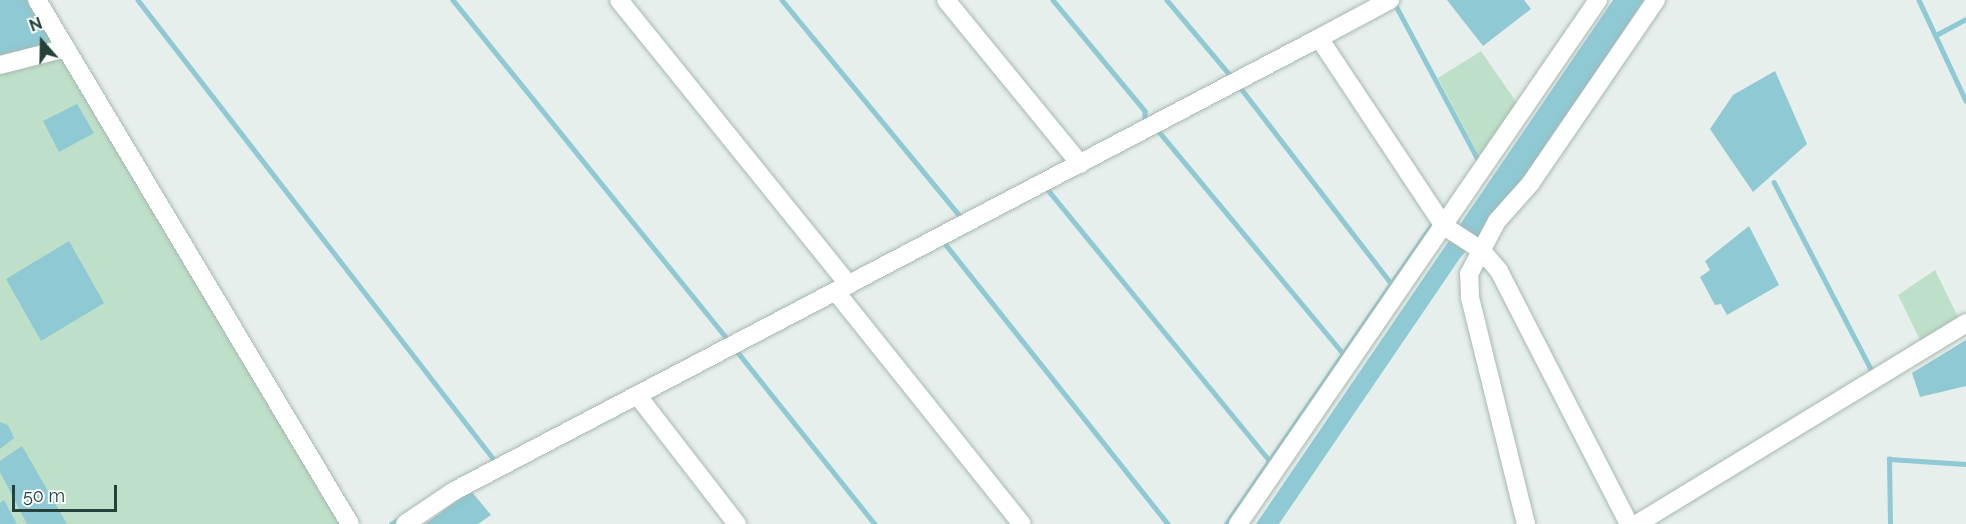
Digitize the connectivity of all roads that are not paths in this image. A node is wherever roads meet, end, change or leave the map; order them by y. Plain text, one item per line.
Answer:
1 (37, 0) edge
2 (619, 0) edge
3 (946, 0) edge
4 (1390, 0) edge
5 (1656, 0) edge
6 (1590, 3) edge
7 (1319, 38) junction
8 (66, 48) junction
9 (0, 65) edge
10 (1080, 164) junction
11 (1447, 229) junction
12 (1478, 249) junction
13 (843, 288) junction
14 (1966, 323) edge
15 (638, 396) junction
16 (350, 524) edge
17 (405, 524) edge
18 (737, 524) edge
19 (1023, 524) edge
20 (1238, 524) edge
21 (1526, 524) edge
22 (1629, 524) edge
23 (1637, 524) edge

1 - 8 street
2 - 13 street
3 - 10 street
4 - 7 street
5 - 12 street
6 - 11 street
7 - 10 street
7 - 11 street
8 - 9 street
8 - 16 street
10 - 13 street
11 - 12 street
11 - 20 street
12 - 21 street
12 - 22 street
13 - 15 street
13 - 19 street
14 - 23 street
15 - 17 street
15 - 18 street

